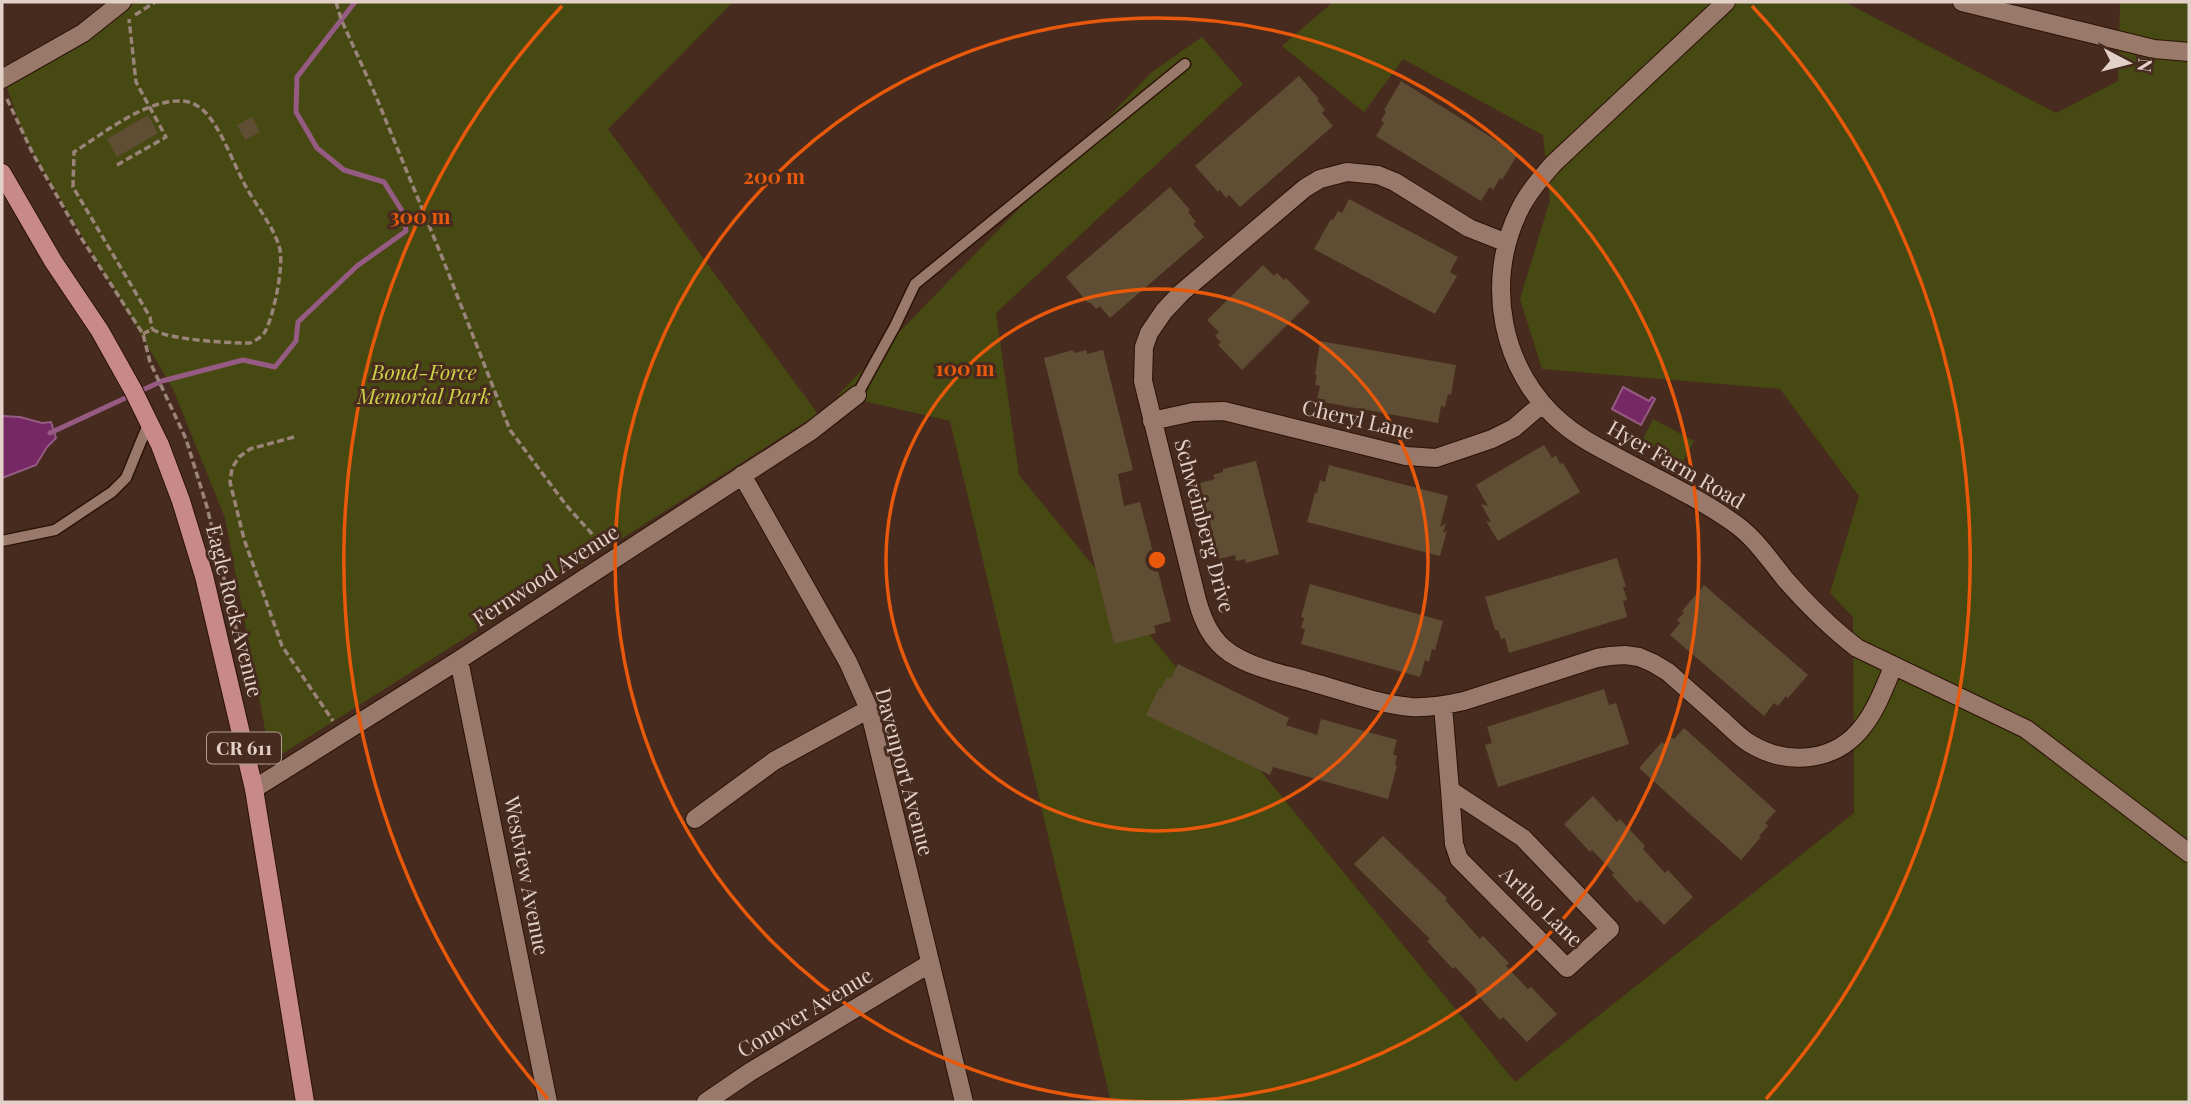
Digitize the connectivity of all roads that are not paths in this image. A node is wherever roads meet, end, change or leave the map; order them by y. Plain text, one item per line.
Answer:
1 (122, 2) edge
2 (1726, 2) edge
3 (1962, 2) edge
4 (2014, 8) edge
5 (2189, 52) edge
6 (1185, 64) dead end
7 (2, 79) edge
8 (2, 173) edge
9 (1507, 243) junction
10 (857, 395) joint
11 (1542, 404) junction
12 (1153, 421) junction
13 (149, 422) junction
14 (742, 475) junction
15 (2, 541) edge
16 (459, 660) junction
17 (1893, 667) junction
18 (1443, 706) junction
19 (869, 709) junction
20 (254, 789) junction
21 (1450, 790) junction
22 (695, 819) dead end
23 (2189, 853) edge
24 (929, 964) junction
25 (305, 1102) edge
26 (548, 1102) edge
27 (706, 1102) edge
28 (964, 1102) edge

1 - 7 street
2 - 9 street, Hyer Farm Road
3 - 4 street
4 - 5 street
6 - 10 lane
8 - 13 main road, Eagle Rock Avenue / CR 611
9 - 11 street, Hyer Farm Road
9 - 12 street, Schweinberg Drive
10 - 14 street, Fernwood Avenue
11 - 12 street, Cheryl Lane
11 - 17 street, Hyer Farm Road
12 - 18 street, Schweinberg Drive
13 - 15 lane
13 - 20 main road, Eagle Rock Avenue / CR 611
14 - 16 street, Fernwood Avenue
14 - 19 street, Davenport Avenue
16 - 20 street, Fernwood Avenue
16 - 26 street, Westview Avenue
17 - 18 street, Schweinberg Drive
17 - 23 street, Hyer Farm Road
18 - 21 street, Artho Lane
19 - 22 street
19 - 24 street, Davenport Avenue
20 - 25 main road, Eagle Rock Avenue / CR 611
21 - 21 street, Artho Lane
24 - 27 street, Conover Avenue
24 - 28 street, Davenport Avenue

